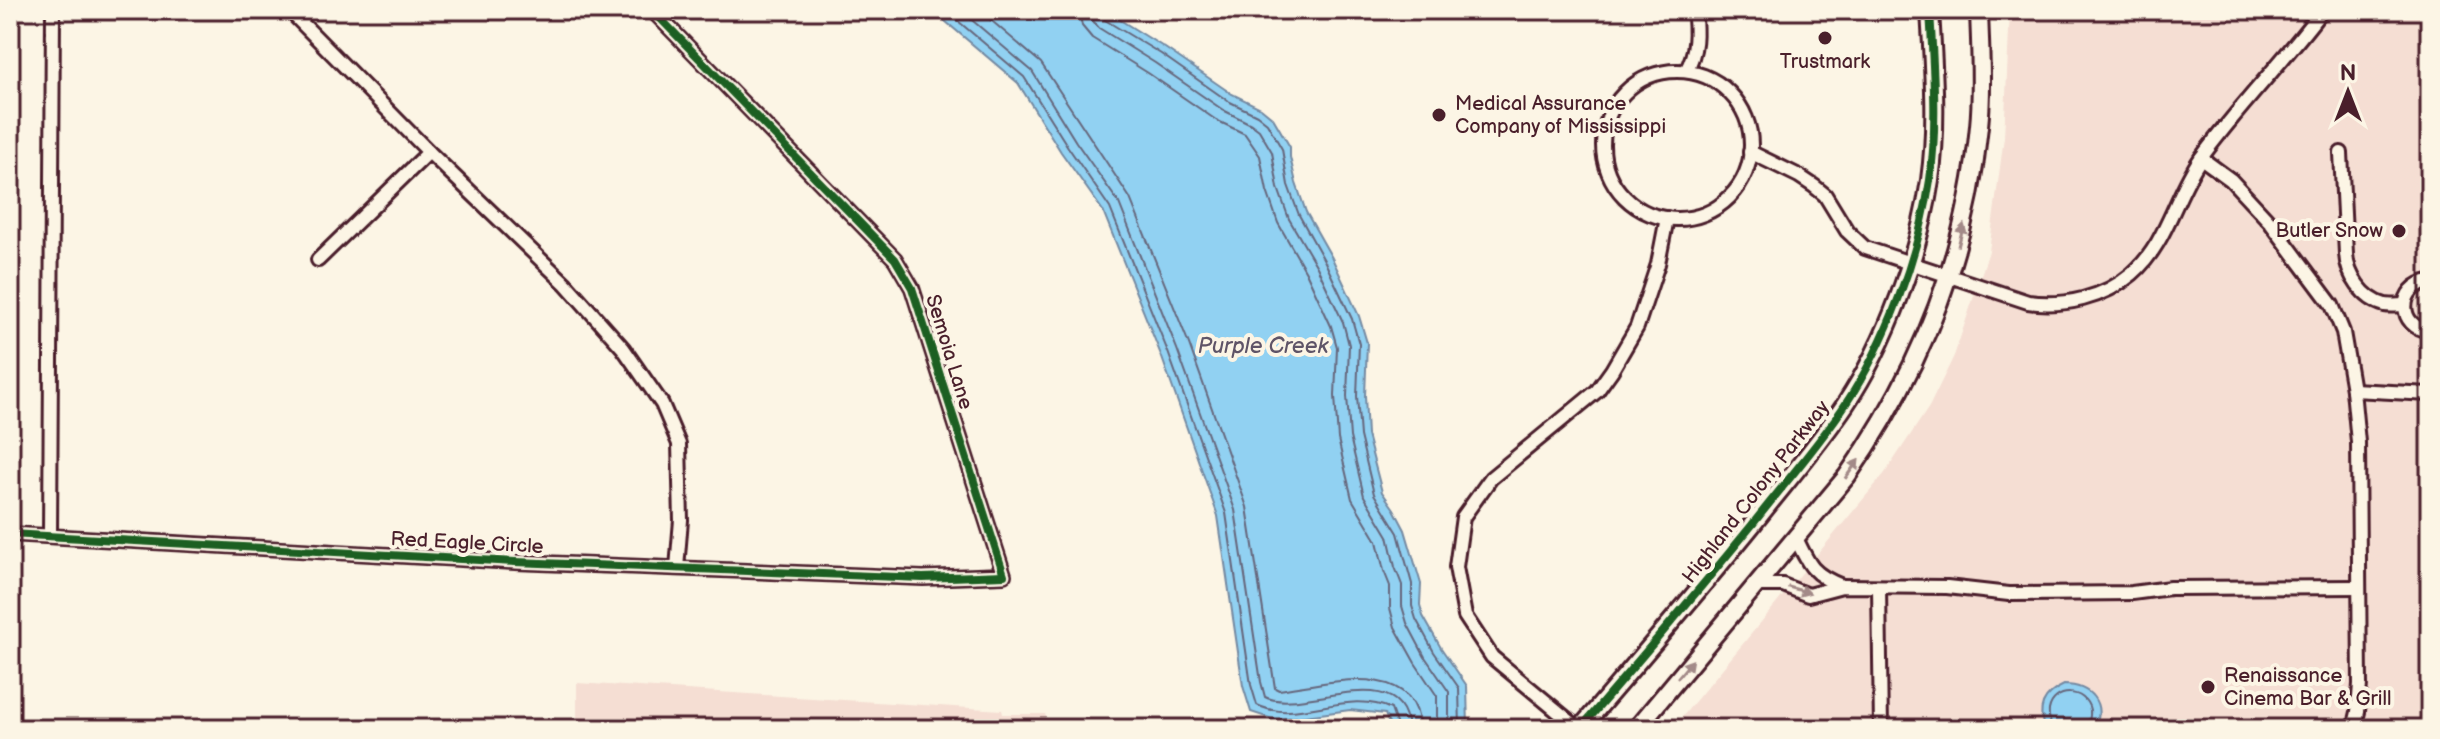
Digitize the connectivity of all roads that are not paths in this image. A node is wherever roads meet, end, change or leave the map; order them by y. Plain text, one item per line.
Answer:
1 (53, 10) edge
2 (289, 10) edge
3 (652, 10) edge
4 (1694, 10) edge
5 (1930, 10) edge
6 (1979, 10) edge
7 (2322, 10) edge
8 (1686, 71) junction
9 (429, 152) junction
10 (1750, 152) junction
11 (2341, 153) dead end
12 (2201, 158) junction
13 (1667, 218) junction
14 (318, 260) dead end
15 (1910, 264) junction
16 (1949, 276) junction
17 (2430, 281) edge
18 (2405, 305) junction
19 (2430, 331) edge
20 (2353, 390) junction
21 (2430, 394) edge
22 (10, 534) edge
23 (50, 536) junction
24 (1796, 538) junction
25 (677, 568) junction
26 (923, 578) joint
27 (1756, 585) junction
28 (1842, 586) junction
29 (1879, 587) junction
30 (2359, 587) junction
31 (1579, 729) edge
32 (1636, 729) edge
33 (1881, 729) edge
34 (2354, 729) edge

1 - 23 street
2 - 9 street
3 - 26 street, Semoia Lane
4 - 8 street
5 - 15 street, Highland Colony Parkway
16 -> 6 street
7 - 12 street
8 - 10 street
8 - 13 street
9 - 14 street
9 - 25 street
10 - 13 street
10 - 15 street
11 - 18 street
12 - 16 street
12 - 20 street
13 - 31 street
15 - 16 street
15 - 31 street, Highland Colony Parkway
24 -> 16 street
17 - 18 street
18 - 19 street
20 - 21 street
20 - 30 street
22 - 23 street, Red Eagle Circle
23 - 25 street, Red Eagle Circle
24 - 27 street
24 - 28 street
25 - 26 street, Red Eagle Circle
27 -> 28 street
32 -> 27 street
28 - 29 street
29 - 30 street
29 - 33 street
30 - 34 street

